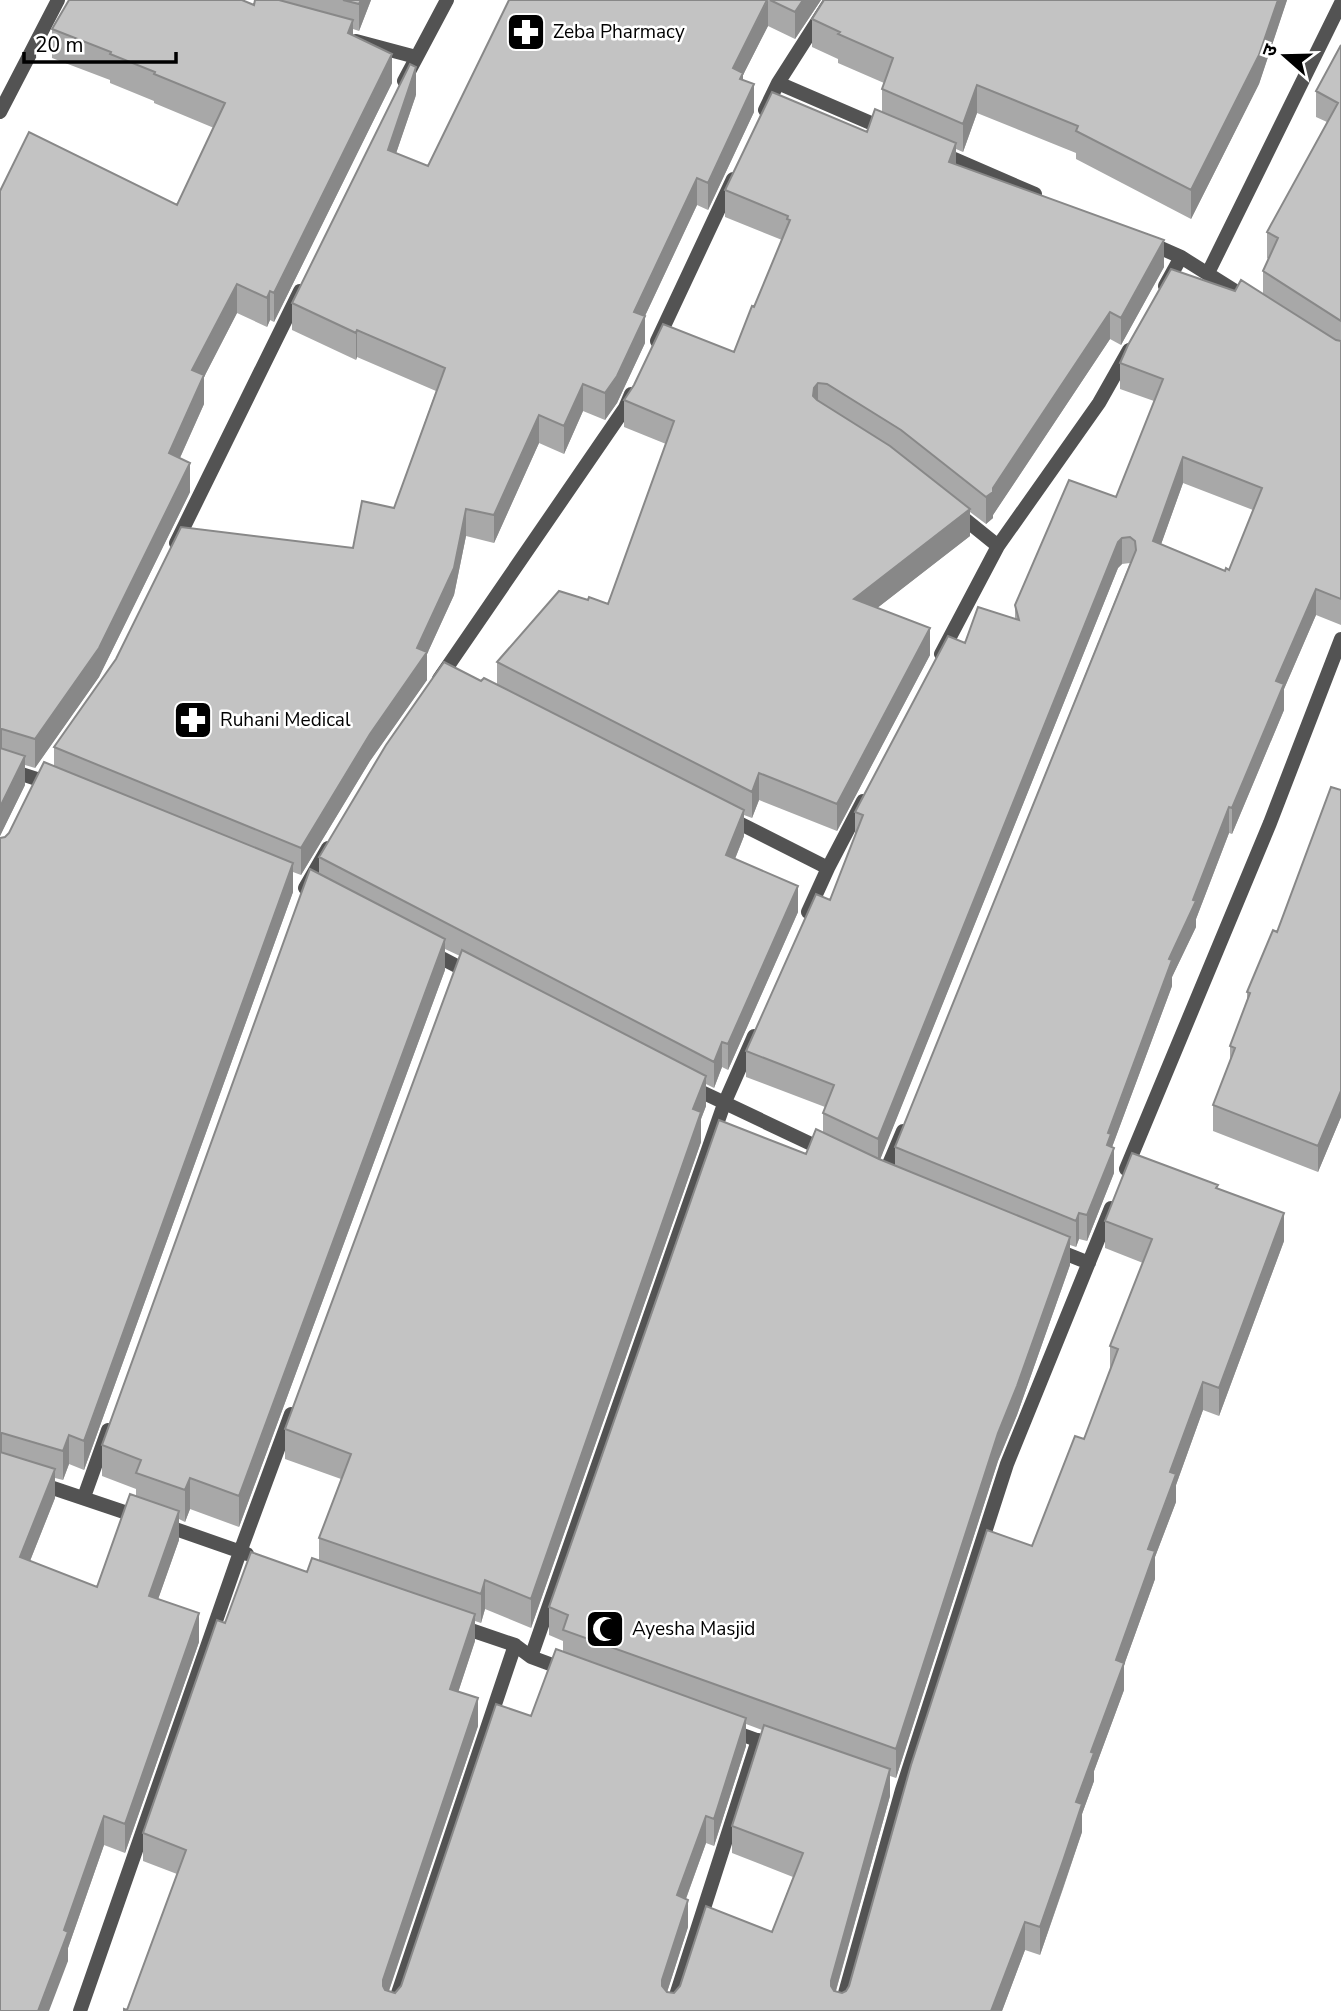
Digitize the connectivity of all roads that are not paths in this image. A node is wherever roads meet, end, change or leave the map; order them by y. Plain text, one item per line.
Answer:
1 (58, 0) edge
2 (447, 0) edge
3 (831, 0) edge
4 (1341, 3) edge
5 (339, 36) edge
6 (416, 57) junction
7 (778, 83) junction
8 (397, 95) edge
9 (0, 112) edge
10 (761, 121) edge
11 (904, 138) edge
12 (929, 148) edge
13 (737, 171) edge
14 (1043, 197) edge
15 (1131, 236) edge
16 (1181, 257) junction
17 (1208, 273) junction
18 (305, 282) edge
19 (1161, 294) edge
20 (1263, 309) edge
21 (1133, 342) edge
22 (649, 358) edge
23 (637, 383) edge
24 (947, 506) edge
25 (998, 546) junction
26 (169, 557) edge
27 (1341, 639) edge
28 (935, 665) edge
29 (429, 693) edge
30 (0, 767) edge
31 (872, 785) edge
32 (64, 789) edge
33 (716, 811) edge
34 (338, 832) edge
35 (828, 868) junction
36 (304, 890) edge
37 (800, 930) edge
38 (410, 942) edge
39 (481, 978) edge
40 (762, 1017) edge
41 (675, 1079) edge
42 (724, 1104) junction
43 (909, 1114) edge
44 (834, 1155) edge
45 (884, 1178) edge
46 (1037, 1242) edge
47 (1089, 1263) junction
48 (298, 1396) edge
49 (112, 1419) edge
50 (24, 1478) edge
51 (84, 1497) junction
52 (240, 1552) junction
53 (266, 1561) edge
54 (450, 1623) edge
55 (515, 1645) junction
56 (531, 1657) junction
57 (582, 1676) edge
58 (721, 1727) edge
59 (758, 1741) junction
60 (785, 1749) edge
61 (80, 2011) edge
62 (392, 2011) edge
63 (671, 2011) edge
64 (840, 2011) edge

1 - 9 street
2 - 6 street
3 - 7 street
4 - 17 street
5 - 6 street
6 - 8 street
7 - 10 street
7 - 11 street
12 - 14 street
13 - 22 street
15 - 16 street
16 - 17 street
16 - 19 street
17 - 20 street
18 - 26 street
21 - 25 street
23 - 29 street
24 - 25 street
25 - 28 street
27 - 47 street
30 - 32 street
31 - 35 street
33 - 35 street
34 - 36 street
35 - 37 street
38 - 39 street
40 - 42 street
41 - 42 street
42 - 44 street
42 - 56 street
43 - 45 street
46 - 47 street
47 - 64 street
48 - 52 street
49 - 51 street
50 - 51 street
51 - 52 street
52 - 53 street
52 - 61 street
54 - 55 street
55 - 56 street
55 - 62 street
56 - 57 street
58 - 59 street
59 - 60 street
59 - 63 street

